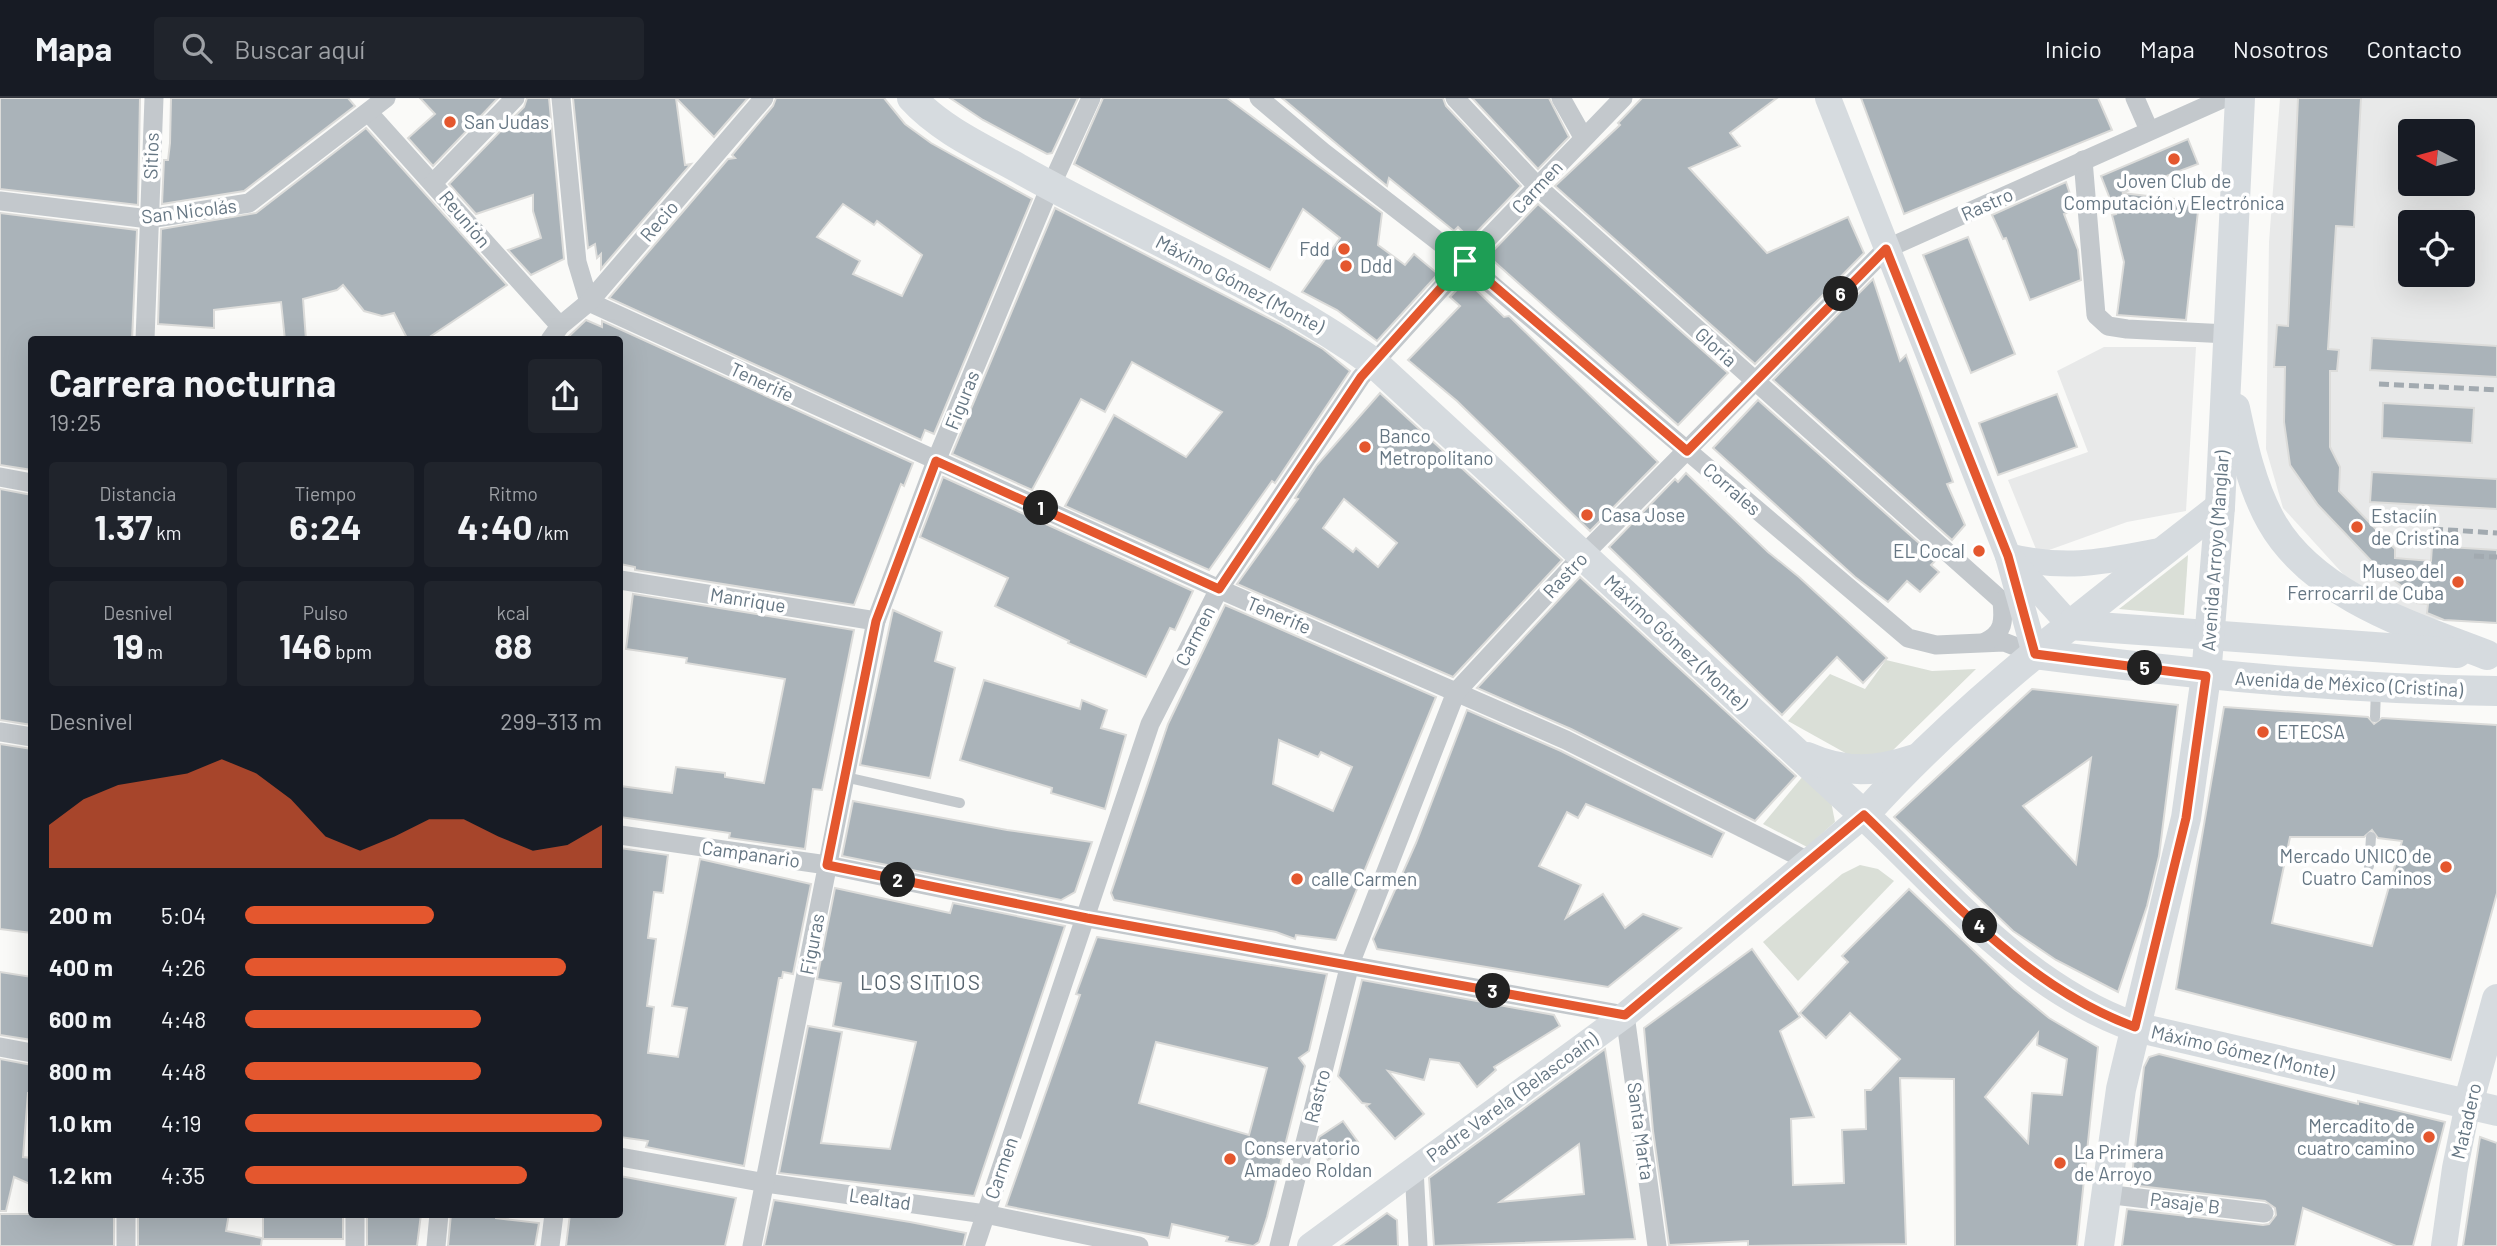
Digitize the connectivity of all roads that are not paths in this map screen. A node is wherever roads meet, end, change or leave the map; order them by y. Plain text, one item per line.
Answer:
1 (154, 98) edge
2 (386, 98) edge
3 (514, 98) edge
4 (561, 98) edge
5 (764, 98) edge
6 (912, 98) edge
7 (1091, 98) edge
8 (1259, 98) edge
9 (1455, 98) edge
10 (1561, 98) edge
11 (1623, 98) edge
12 (1828, 98) edge
13 (2135, 98) edge
14 (2224, 98) edge
15 (2240, 98) edge
16 (369, 113) junction
17 (2149, 130) junction
18 (1583, 137) junction
19 (2083, 160) junction
20 (434, 182) junction
21 (1051, 187) junction
22 (1539, 187) junction
23 (0, 201) edge
24 (149, 219) junction
25 (1886, 249) junction
26 (1465, 261) junction
27 (589, 302) junction
28 (555, 333) edge
29 (145, 336) edge
30 (2228, 345) junction
31 (1374, 363) junction
32 (1754, 381) junction
33 (1687, 451) junction
34 (936, 461) junction
35 (0, 477) edge
36 (28, 482) edge
37 (2220, 507) junction
38 (2165, 550) junction
39 (1583, 555) junction
40 (2008, 556) junction
41 (623, 585) edge
42 (1219, 589) junction
43 (2012, 604) junction
44 (876, 621) junction
45 (2070, 625) junction
46 (2210, 635) junction
47 (1984, 642) junction
48 (2035, 654) junction
49 (2492, 656) edge
50 (2206, 676) junction
51 (2497, 691) edge
52 (1456, 692) junction
53 (0, 732) edge
54 (28, 736) edge
55 (1795, 752) junction
56 (1915, 759) junction
57 (845, 777) junction
58 (960, 803) dead end
59 (1864, 815) junction
60 (623, 835) edge
61 (2371, 837) dead end
62 (1811, 862) junction
63 (827, 865) junction
64 (2369, 866) dead end
65 (1087, 918) junction
66 (1350, 964) junction
67 (2497, 999) edge
68 (1625, 1015) junction
69 (2135, 1027) junction
70 (0, 1047) edge
71 (28, 1052) edge
72 (2468, 1104) junction
73 (2497, 1111) edge
74 (623, 1158) edge
75 (1414, 1168) junction
76 (766, 1183) junction
77 (2105, 1194) junction
78 (2264, 1213) dead end
79 (985, 1214) junction
80 (127, 1218) edge
81 (355, 1218) edge
82 (439, 1218) edge
83 (554, 1218) edge
84 (125, 1246) edge
85 (355, 1246) edge
86 (436, 1246) edge
87 (550, 1246) edge
88 (752, 1246) edge
89 (975, 1246) edge
90 (1139, 1246) edge
91 (1279, 1246) edge
92 (1310, 1246) edge
93 (1418, 1246) edge
94 (1657, 1246) edge
95 (2099, 1246) edge
96 (2444, 1246) edge

1 - 24 street, Sitios
2 - 16 street, San Nicolás
3 - 20 street
4 - 27 street
5 - 27 street, Recio
6 - 21 main road, Máximo Gómez (Monte)
7 - 21 street, Figuras
8 - 26 street, Corrales
9 - 22 street, Gloria
10 - 18 street
11 - 18 street, Carmen
12 - 25 main road
13 - 17 street
14 - 17 street, Rastro
15 - 30 main road, Avenida Arroyo (Manglar)
16 - 20 street, Reunión
16 - 24 street, San Nicolás
17 - 19 street, Rastro
18 - 22 street, Carmen
19 - 25 street, Rastro
19 - 30 street
20 - 28 street, Reunión
21 - 31 main road, Máximo Gómez (Monte)
21 - 34 street, Figuras
22 - 26 street, Carmen
22 - 32 street, Gloria
23 - 24 street, San Nicolás
24 - 29 street, Sitios
25 - 32 street, Rastro
25 - 40 main road
26 - 31 street, Carmen
26 - 33 street, Corrales
27 - 28 street, Recio
27 - 34 street, Tenerife
30 - 37 main road, Avenida Arroyo (Manglar)
30 - 49 main road
31 - 39 main road, Máximo Gómez (Monte)
31 - 42 street, Carmen
32 - 33 street, Rastro
32 - 43 street, Gloria
33 - 39 street, Rastro
33 - 47 street, Corrales
34 - 42 street, Tenerife
34 - 44 street, Figuras
35 - 36 street
37 - 38 main road, Padre Varela (Belascoaín)
37 - 46 main road, Avenida Arroyo (Manglar)
38 - 40 main road
38 - 45 main road, Padre Varela (Belascoaín)
39 - 52 street, Rastro
39 - 55 main road, Máximo Gómez (Monte)
40 - 43 main road
40 - 45 main road
41 - 44 street, Manrique
42 - 52 street, Tenerife
42 - 65 street, Carmen
43 - 47 street
43 - 48 main road
44 - 57 street, Figuras
45 - 46 main road, Avenida de México (Cristina)
45 - 48 main road, Padre Varela (Belascoaín)
46 - 49 main road, Avenida de México (Cristina)
46 - 50 main road, Avenida Arroyo (Manglar)
47 - 48 street, Corrales
48 - 50 main road, Avenida de México (Cristina)
48 - 56 main road, Padre Varela (Belascoaín)
50 - 51 main road, Avenida de México (Cristina)
50 - 69 main road, Avenida Arroyo (Manglar)
52 - 62 street, Tenerife
52 - 66 street, Rastro
53 - 54 street
55 - 56 main road
55 - 59 main road, Máximo Gómez (Monte)
56 - 59 main road, Padre Varela (Belascoaín)
57 - 58 lane
57 - 63 street, Figuras
59 - 62 main road, Padre Varela (Belascoaín)
59 - 69 main road, Máximo Gómez (Monte)
60 - 63 street, Campanario
61 - 64 lane
62 - 68 main road, Padre Varela (Belascoaín)
63 - 65 street, Campanario
63 - 76 street, Figuras
65 - 66 street, Campanario
65 - 79 street, Carmen
66 - 68 street, Campanario
66 - 91 street, Rastro
67 - 72 main road, Matadero
68 - 75 main road, Padre Varela (Belascoaín)
68 - 94 street, Santa Marta
69 - 72 main road, Máximo Gómez (Monte)
69 - 77 main road, Avenida Arroyo (Manglar)
70 - 71 street
72 - 73 main road, Máximo Gómez (Monte)
72 - 96 main road, Matadero
74 - 76 street, Lealtad
75 - 92 main road, Padre Varela (Belascoaín)
75 - 93 street
76 - 79 street, Lealtad
76 - 88 street, Figuras
77 - 78 street, Pasaje B
77 - 95 main road, Avenida Arroyo (Manglar)
79 - 89 street, Carmen
79 - 90 street, Lealtad
80 - 84 street
81 - 85 street
82 - 86 street
83 - 87 street

